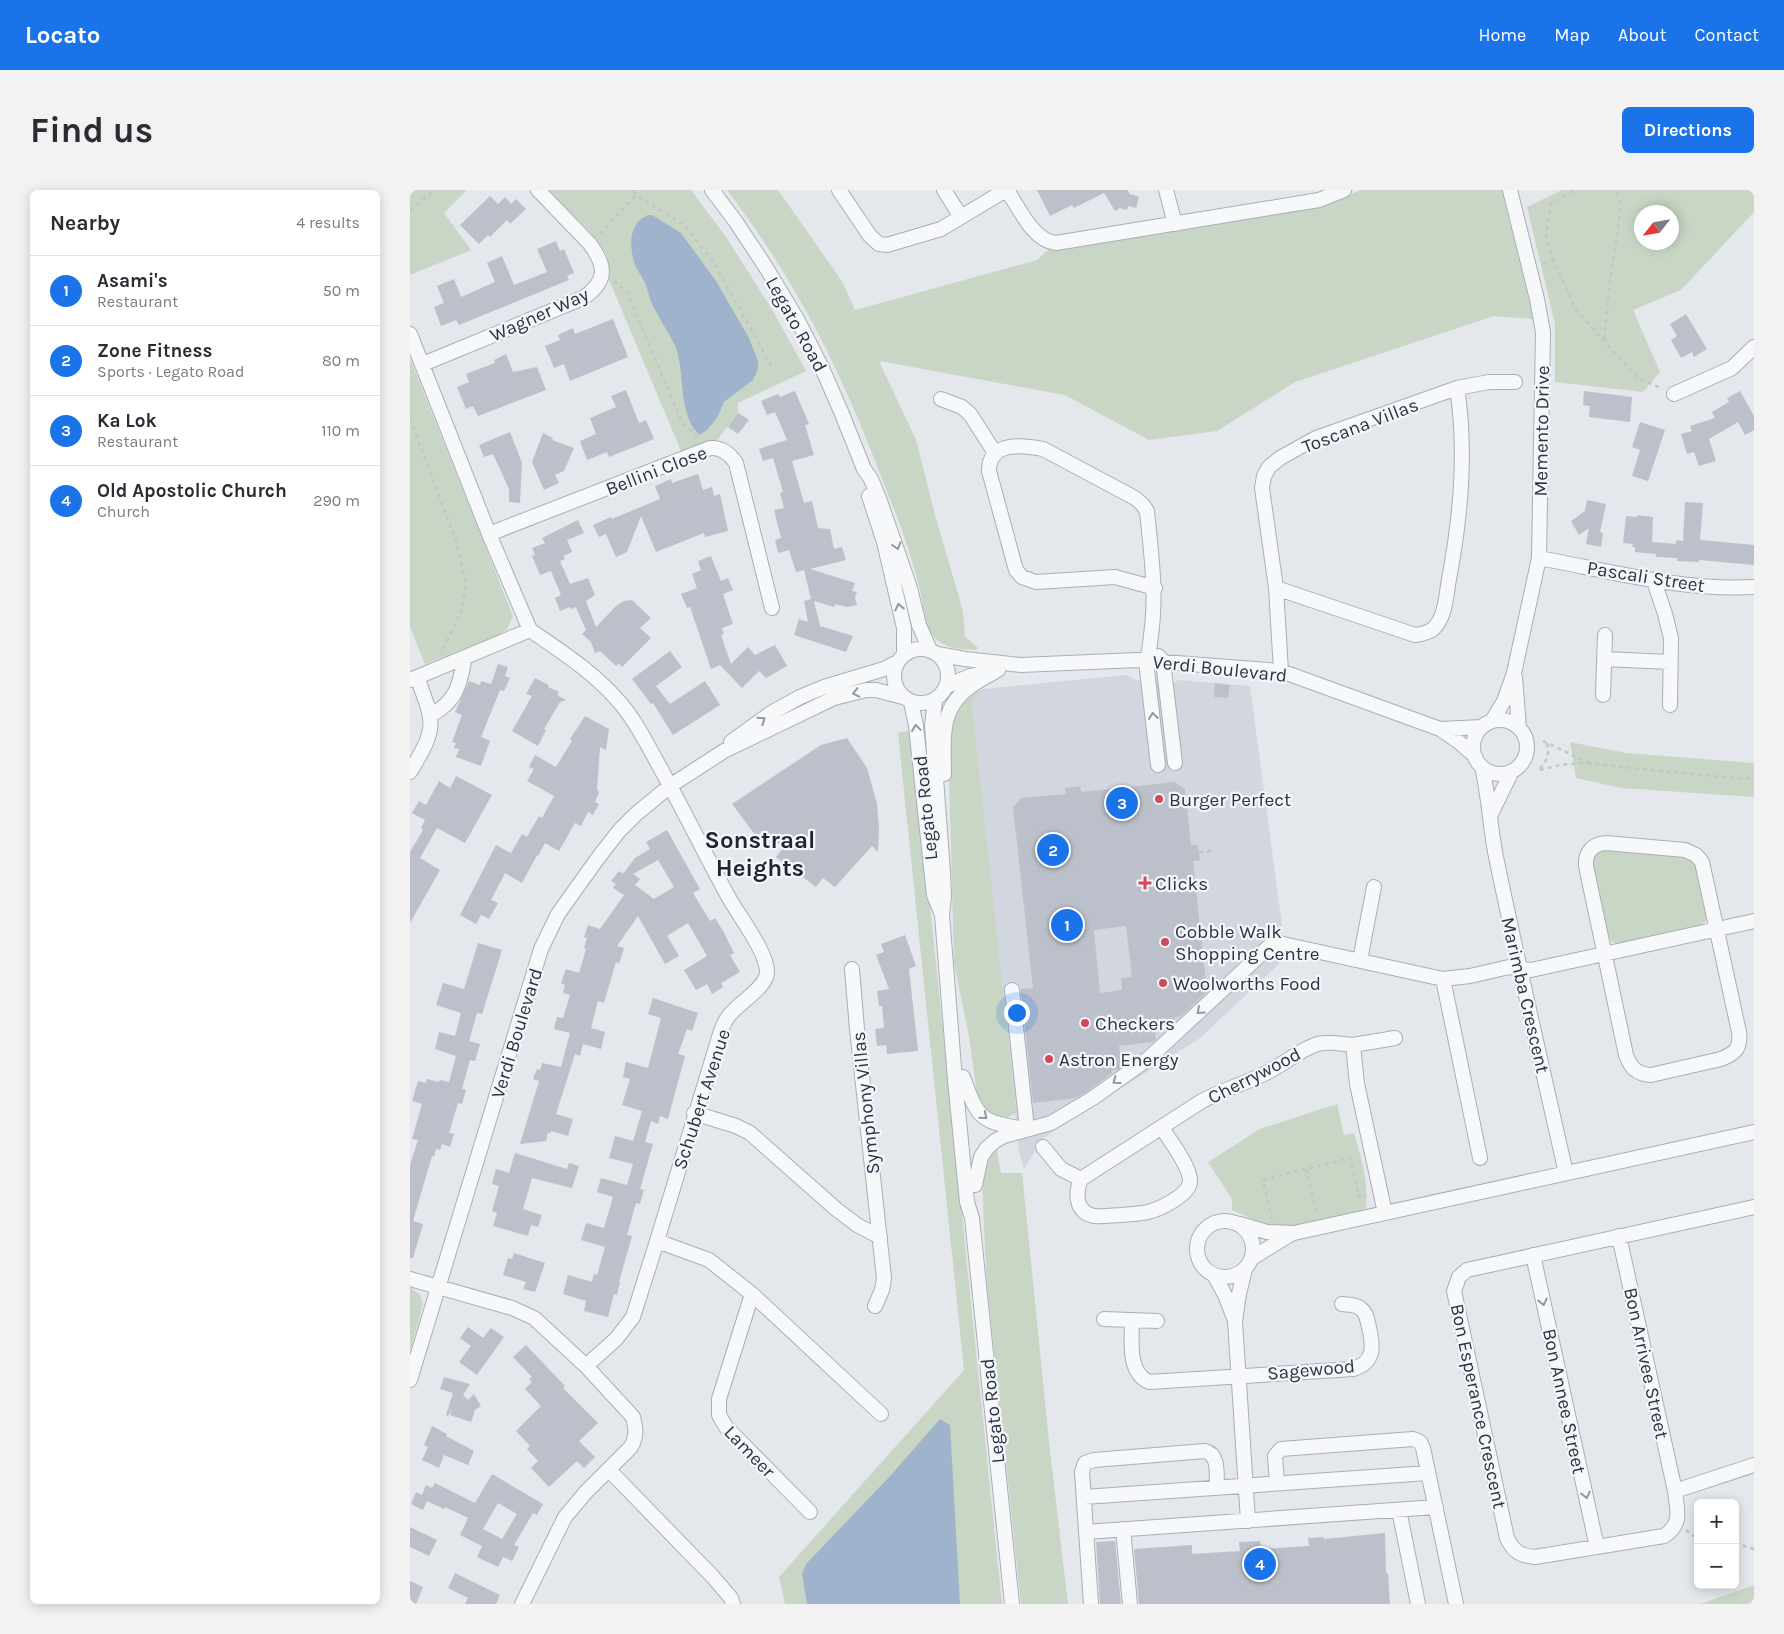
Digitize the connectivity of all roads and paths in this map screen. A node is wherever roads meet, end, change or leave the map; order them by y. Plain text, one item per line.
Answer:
1 (435, 190) edge
2 (538, 190) edge
3 (634, 190) edge
4 (712, 190) edge
5 (839, 190) edge
6 (944, 190) edge
7 (1007, 190) edge
8 (1166, 190) edge
9 (1344, 190) edge
10 (1510, 190) edge
11 (1574, 190) edge
12 (1616, 190) edge
13 (636, 196) junction
14 (1309, 196) edge
15 (410, 210) edge
16 (962, 217) junction
17 (1175, 224) junction
18 (590, 244) junction
19 (1554, 262) junction
20 (1538, 266) dead end
21 (602, 271) junction
22 (410, 334) edge
23 (1604, 339) junction
24 (1754, 348) edge
25 (422, 364) junction
26 (773, 369) dead end
27 (1515, 382) dead end
28 (1457, 388) junction
29 (1674, 394) joint
30 (941, 399) dead end
31 (410, 418) edge
32 (710, 448) junction
33 (995, 454) junction
34 (864, 469) junction
35 (489, 534) junction
36 (1539, 558) junction
37 (1654, 581) junction
38 (1754, 587) edge
39 (1155, 588) junction
40 (1276, 588) junction
41 (772, 608) dead end
42 (530, 630) junction
43 (1605, 635) dead end
44 (933, 652) junction
45 (1149, 654) junction
46 (465, 657) junction
47 (901, 658) junction
48 (1604, 659) junction
49 (1163, 661) junction
50 (1670, 662) junction
51 (1021, 665) junction
52 (441, 667) junction
53 (998, 670) junction
54 (1282, 671) junction
55 (1514, 673) junction
56 (413, 678) edge
57 (947, 686) junction
58 (1603, 694) dead end
59 (907, 699) junction
60 (935, 700) junction
61 (1670, 705) dead end
62 (431, 715) junction
63 (1487, 724) junction
64 (1519, 728) junction
65 (1440, 729) junction
66 (1543, 741) dead end
67 (1547, 743) junction
68 (724, 750) junction
69 (1478, 762) junction
70 (1175, 763) dead end
71 (1591, 764) junction
72 (1158, 765) dead end
73 (1512, 771) junction
74 (410, 772) edge
75 (1754, 777) edge
76 (670, 786) junction
77 (939, 805) junction
78 (1490, 817) junction
79 (1212, 851) dead end
80 (1199, 852) dead end
81 (1374, 887) dead end
82 (942, 915) junction
83 (1754, 921) edge
84 (1717, 929) junction
85 (1605, 953) junction
86 (1360, 960) junction
87 (852, 969) dead end
88 (1520, 969) junction
89 (1443, 978) junction
90 (1012, 990) dead end
91 (950, 1023) junction
92 (1395, 1038) dead end
93 (1353, 1045) junction
94 (963, 1077) junction
95 (694, 1113) junction
96 (1162, 1128) junction
97 (1027, 1129) junction
98 (1754, 1132) edge
99 (1043, 1147) dead end
100 (1480, 1158) dead end
101 (1306, 1169) junction
102 (1566, 1173) junction
103 (1081, 1179) junction
104 (975, 1184) junction
105 (1384, 1206) junction
106 (1754, 1207) edge
107 (972, 1218) junction
108 (1240, 1224) junction
109 (1321, 1227) junction
110 (1276, 1233) junction
111 (1294, 1233) junction
112 (1619, 1236) junction
113 (880, 1237) junction
114 (658, 1241) junction
115 (1533, 1255) junction
116 (1248, 1263) junction
117 (1214, 1275) junction
118 (410, 1279) edge
119 (438, 1288) junction
120 (752, 1294) junction
121 (1342, 1304) dead end
122 (875, 1306) dead end
123 (1104, 1319) dead end
124 (1132, 1320) junction
125 (1157, 1320) dead end
126 (1235, 1321) junction
127 (586, 1366) junction
128 (1238, 1375) junction
129 (410, 1380) edge
130 (881, 1414) dead end
131 (1754, 1465) edge
132 (609, 1470) junction
133 (1428, 1473) junction
134 (1277, 1483) junction
135 (1246, 1486) junction
136 (1217, 1488) junction
137 (1675, 1490) junction
138 (1084, 1497) junction
139 (1436, 1507) junction
140 (1398, 1510) junction
141 (810, 1512) dead end
142 (1248, 1521) junction
143 (1123, 1529) junction
144 (1086, 1532) junction
145 (1738, 1544) edge
146 (1597, 1547) junction
147 (1754, 1549) edge
148 (522, 1604) edge
149 (734, 1604) edge
150 (1012, 1604) edge
151 (1091, 1604) edge
152 (1130, 1604) edge
153 (1418, 1604) edge
154 (1456, 1604) edge

1 - 15 path
2 - 18 street, Wagner Way
3 - 13 path
4 - 34 street, Legato Road
5 - 16 street
6 - 16 street
7 - 16 street
7 - 17 street
8 - 17 street
9 - 14 street
10 - 36 street, Memento Drive
11 - 19 path
12 - 23 path
13 - 18 path
13 - 26 path
14 - 17 street
18 - 21 street, Wagner Way
19 - 20 path
19 - 23 path
21 - 25 street, Wagner Way
21 - 32 path
22 - 25 street
23 - 29 path
24 - 29 street
25 - 35 street
27 - 28 street, Toscana Villas
28 - 40 street, Toscana Villas
28 - 40 street
30 - 33 street
31 - 52 path
32 - 35 street, Bellini Close
32 - 41 street, Bellini Close
33 - 39 street
33 - 39 street
34 -> 44 street, Legato Road
47 -> 34 street, Legato Road
35 - 42 street
36 - 37 street, Pascali Street
36 - 55 street, Memento Drive
37 - 38 street, Pascali Street
37 - 50 street
39 - 45 street
40 - 54 street, Toscana Villas
42 - 46 street
42 - 76 street
43 - 48 street
44 - 47 street
44 - 51 street, Verdi Boulevard
44 - 57 street
45 - 49 street
45 - 51 street, Verdi Boulevard
72 -> 45 street
46 - 52 street
46 - 62 street
47 - 59 street
68 -> 47 street, Verdi Boulevard
48 - 50 street
48 - 58 street
49 - 54 street, Verdi Boulevard
49 - 70 street
50 - 61 street
51 - 53 street, Verdi Boulevard
52 - 56 street
53 - 57 street, Verdi Boulevard
53 - 77 street
54 - 65 street, Verdi Boulevard
55 - 63 street, Memento Drive
55 - 64 street, Memento Drive
56 - 62 street
57 - 60 street
59 - 60 street
59 -> 68 street, Verdi Boulevard
82 -> 59 street, Legato Road
60 - 77 street, Legato Road
62 - 74 street
63 - 64 street
63 - 65 street, Verdi Boulevard
63 - 69 street
64 - 73 street
65 - 69 street, Verdi Boulevard
66 - 67 path
67 - 71 path
67 - 71 path
68 - 76 street, Verdi Boulevard
69 - 73 street
69 - 78 street, Marimba Crescent
71 - 75 path
73 - 78 street
76 - 95 street, Schubert Avenue
76 - 119 street, Verdi Boulevard
77 - 82 street, Legato Road
78 - 88 street, Marimba Crescent
79 - 80 path
81 - 86 street
82 - 91 street, Legato Road
83 - 84 street
84 - 85 street
84 - 85 street
84 - 85 street
85 - 88 street
86 - 89 street
86 -> 97 street
87 - 113 street, Symphony Villas
88 - 89 street
88 - 102 street, Marimba Crescent
89 - 100 street
90 - 97 street
91 - 94 street, Legato Road
91 - 107 street, Legato Road
92 - 93 street, Cherrywood
93 - 96 street, Cherrywood
93 - 105 street
94 -> 97 street
94 - 104 street, Legato Road
95 - 113 street
95 - 114 street, Schubert Avenue
96 - 103 street, Cherrywood
96 - 103 street
97 - 104 street
98 - 102 street
99 - 103 street
101 - 105 path
101 - 109 path
101 - 110 path
102 - 105 street
104 - 107 street, Legato Road
105 - 109 street
106 - 112 street, Bon Esperance Crescent
107 - 150 street, Legato Road
108 - 110 street
108 - 116 street
108 - 117 street
109 - 111 street
110 - 111 street
111 - 116 street
112 - 115 street, Bon Esperance Crescent
112 - 137 street, Bon Arrivee Street
113 - 122 street, Symphony Villas
114 - 120 street
114 - 127 street, Schubert Avenue
115 -> 146 street, Bon Annee Street
115 - 146 street, Bon Esperance Crescent
116 - 117 street
116 - 126 street
117 - 126 street
118 - 119 street
119 - 127 street
119 - 129 street, Verdi Boulevard
120 - 130 street
120 - 141 street, Lameer
121 - 128 street, Sagewood
123 - 124 street
124 - 125 street
124 - 128 street, Sagewood
126 - 128 street
127 - 132 street
128 - 135 street
131 - 137 street
132 - 148 street
132 - 149 street
133 - 134 street
133 - 134 street
133 - 139 street
134 - 135 street
135 - 136 street
135 - 142 street
136 - 138 street
136 - 138 street
137 - 146 street, Bon Esperance Crescent
138 - 144 street
139 - 140 street
139 - 154 street
140 - 142 street
140 - 153 street
142 - 143 street
143 - 144 street
143 - 152 street
144 - 151 street
145 - 147 path

